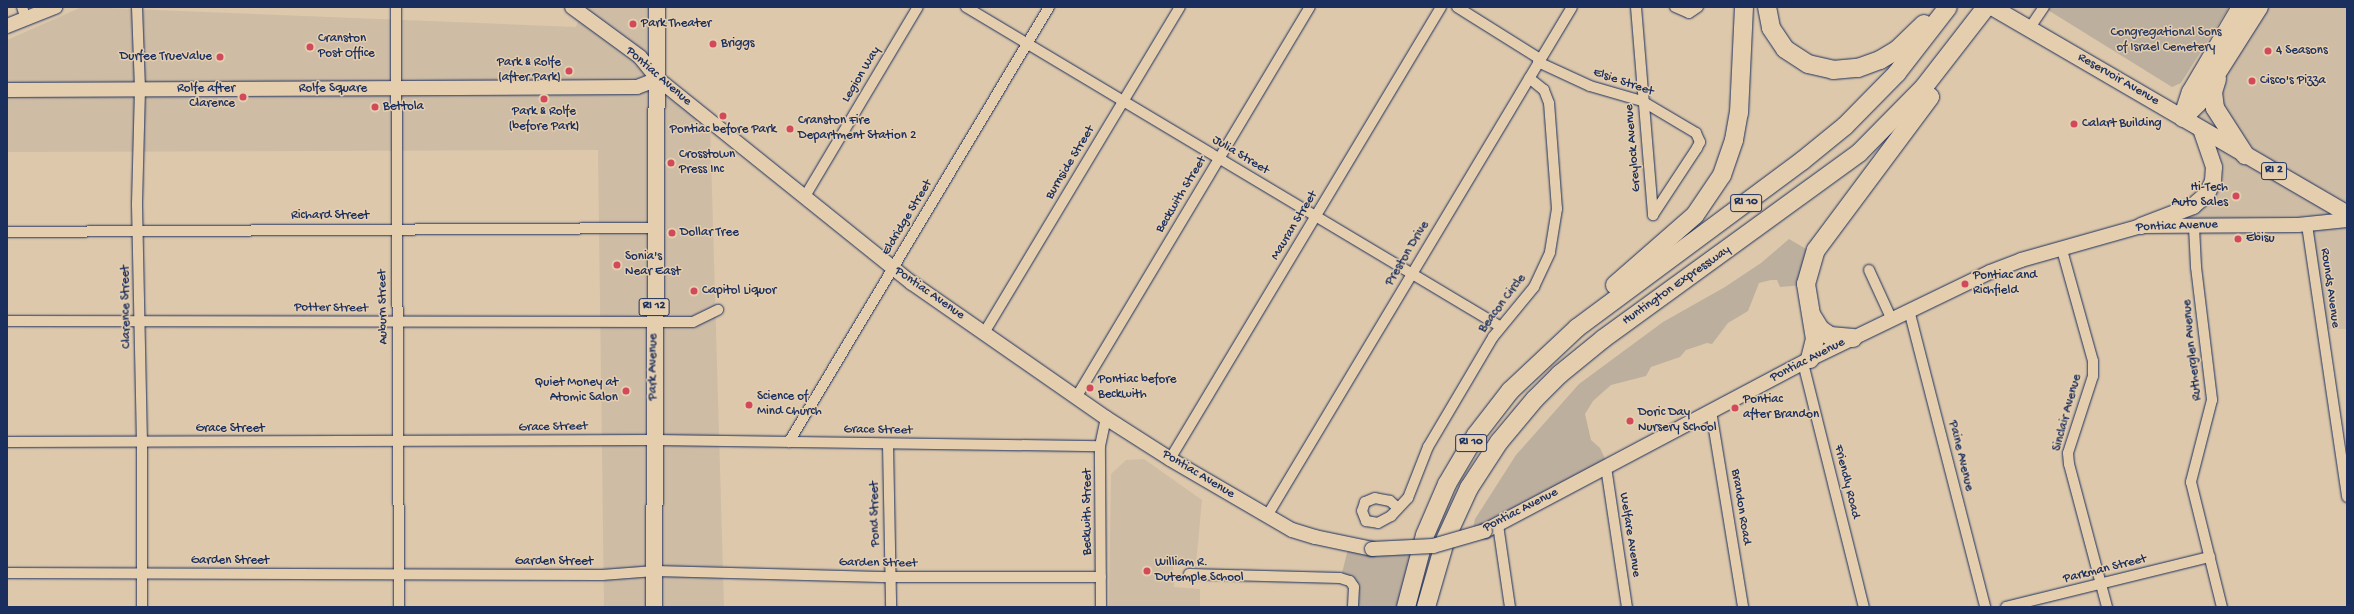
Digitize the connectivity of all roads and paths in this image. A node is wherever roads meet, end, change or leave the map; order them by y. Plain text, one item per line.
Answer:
1 (55, 7) edge
2 (137, 7) edge
3 (396, 7) edge
4 (572, 7) edge
5 (656, 7) edge
6 (918, 7) edge
7 (966, 7) edge
8 (1049, 7) edge
9 (1180, 7) edge
10 (1310, 7) edge
11 (1441, 7) edge
12 (1457, 7) edge
13 (1572, 7) edge
14 (1636, 7) edge
15 (1675, 7) edge
16 (1698, 7) edge
17 (1744, 7) edge
18 (1767, 7) edge
19 (1940, 7) edge
20 (1948, 7) edge
21 (1986, 7) edge
22 (1992, 7) edge
23 (2044, 7) edge
24 (2242, 7) edge
25 (2259, 7) edge
26 (24, 13) edge
27 (7, 26) edge
28 (1971, 27) junction
29 (2029, 29) junction
30 (1027, 43) junction
31 (1539, 61) junction
32 (2220, 70) junction
33 (1529, 78) junction
34 (658, 79) junction
35 (140, 89) junction
36 (396, 89) junction
37 (7, 90) edge
38 (1123, 101) junction
39 (1642, 101) junction
40 (2183, 118) junction
41 (2201, 129) junction
42 (2245, 155) junction
43 (1220, 158) junction
44 (804, 198) junction
45 (2347, 214) edge
46 (1653, 215) joint
47 (1316, 216) junction
48 (2347, 220) edge
49 (2307, 225) junction
50 (2141, 226) junction
51 (2194, 227) junction
52 (654, 228) junction
53 (395, 229) junction
54 (138, 230) junction
55 (7, 232) edge
56 (2062, 250) junction
57 (893, 268) junction
58 (1869, 270) dead end
59 (1412, 273) junction
60 (1808, 308) junction
61 (718, 310) dead end
62 (1909, 310) junction
63 (140, 320) junction
64 (1892, 320) junction
65 (7, 321) edge
66 (654, 322) junction
67 (397, 323) junction
68 (1501, 327) junction
69 (984, 332) junction
70 (1853, 338) junction
71 (1807, 361) junction
72 (1523, 378) junction
73 (1077, 396) junction
74 (1711, 411) junction
75 (1106, 418) junction
76 (655, 440) junction
77 (7, 442) edge
78 (142, 442) junction
79 (788, 442) junction
80 (399, 443) junction
81 (888, 444) junction
82 (1100, 446) junction
83 (1170, 459) junction
84 (1606, 467) junction
85 (2347, 496) edge
86 (1398, 508) dead end
87 (1267, 516) junction
88 (1492, 528) junction
89 (2210, 557) junction
90 (655, 571) junction
91 (7, 573) edge
92 (143, 574) junction
93 (1189, 574) dead end
94 (398, 575) junction
95 (890, 577) junction
96 (1101, 577) junction
97 (2102, 584) junction
98 (142, 607) edge
99 (398, 607) edge
100 (654, 607) edge
101 (890, 607) edge
102 (1101, 607) edge
103 (1353, 607) edge
104 (1406, 607) edge
105 (1426, 607) edge
106 (1510, 607) edge
107 (1627, 607) edge
108 (1744, 607) edge
109 (1864, 607) edge
110 (1985, 607) edge
111 (2006, 607) edge
112 (2107, 607) edge
113 (2222, 607) edge

1 - 26 main road
2 - 35 street, Clarence Street
3 - 36 street, Auburn Street
4 - 34 main road, Pontiac Avenue
5 - 34 main road, Park Avenue / RI 12
6 - 44 street, Legion Way
7 - 30 street, Julia Street
8 - 30 street, Eldridge Street
9 - 38 street, Burnside Street
10 - 43 street, Beckwith Street
11 - 47 street, Mauran Street
12 - 31 street, Elsie Street
13 - 31 street, Preston Drive
14 - 39 street, Greylock Avenue
15 - 16 street
17 - 72 highway
18 - 19 highway
20 - 72 highway, Huntington Expressway / RI 10
21 - 28 highway, Huntington Expressway / RI 10
22 - 29 main road, Reservoir Avenue / RI 2
23 - 29 street
24 - 40 highway
25 - 32 highway
26 - 27 main road
28 - 60 highway
28 - 105 highway, Huntington Expressway / RI 10
29 - 40 main road, Reservoir Avenue / RI 2
30 - 38 street, Julia Street
30 - 57 street, Eldridge Street
31 - 33 street, Preston Drive
31 - 39 street, Elsie Street
32 - 40 highway
32 - 42 highway
33 - 59 street, Preston Drive
33 - 68 street, Beacon Circle
34 - 36 main road, Rolfe Square
34 - 44 main road, Pontiac Avenue
34 - 52 main road, Park Avenue / RI 12
35 - 36 main road, Rolfe Square
35 - 37 main road, Rolfe Square
35 - 54 street, Clarence Street
36 - 53 street, Auburn Street
38 - 43 street, Julia Street
38 - 69 street, Burnside Street
39 - 46 street, Greylock Avenue
39 - 46 street, Elsie Street
40 - 41 main road, Reservoir Avenue / RI 2
41 - 42 main road, Reservoir Avenue / RI 2
41 - 50 main road
42 - 45 main road, Reservoir Avenue / RI 2
43 - 47 street, Julia Street
43 - 73 street, Beckwith Street
44 - 57 main road, Pontiac Avenue
47 - 59 street, Julia Street
47 - 83 street, Mauran Street
48 - 49 main road, Pontiac Avenue
49 - 51 main road, Pontiac Avenue
49 - 85 street, Rounds Avenue
50 - 51 main road, Pontiac Avenue
50 - 56 main road, Pontiac Avenue
51 - 89 street, Rutherglen Avenue
52 - 53 street, Richard Street
52 - 66 main road, Park Avenue / RI 12
53 - 54 street, Richard Street
53 - 67 street, Auburn Street
54 - 55 street, Richard Street
54 - 63 street, Clarence Street
56 - 62 main road, Pontiac Avenue
56 - 97 street, Sinclair Avenue
57 - 69 main road, Pontiac Avenue
57 - 79 street, Eldridge Street
58 - 64 street
59 - 68 street, Julia Street
59 - 87 street, Preston Drive
60 - 70 highway
60 - 71 highway
61 - 66 street, Potter Street
62 - 64 main road, Pontiac Avenue
62 - 110 street, Paine Avenue
63 - 65 street, Potter Street
63 - 67 street, Potter Street
63 - 78 street, Clarence Street
64 - 70 main road, Pontiac Avenue
66 - 67 street, Potter Street
66 - 76 main road, Park Avenue / RI 12
67 - 80 street, Auburn Street
68 - 86 street, Beacon Circle
69 - 73 main road, Pontiac Avenue
70 - 71 main road, Pontiac Avenue
71 - 74 main road, Pontiac Avenue
71 - 109 street, Friendly Road
72 - 104 highway, Huntington Expressway / RI 10
73 - 75 main road, Pontiac Avenue
74 - 84 main road, Pontiac Avenue
74 - 108 street, Brandon Road
75 - 82 street, Beckwith Street
75 - 83 main road, Pontiac Avenue
76 - 79 street, Grace Street
76 - 80 street, Grace Street
76 - 90 main road, Park Avenue / RI 12
77 - 78 street, Grace Street
78 - 80 street, Grace Street
78 - 92 street, Clarence Street
79 - 81 street, Grace Street
80 - 94 street, Auburn Street
81 - 82 street, Grace Street
81 - 95 street, Pond Street
82 - 96 street, Beckwith Street
83 - 87 main road, Pontiac Avenue
84 - 88 main road, Pontiac Avenue
84 - 107 street, Welfare Avenue
87 - 88 main road, Pontiac Avenue, bridge
88 - 106 street
89 - 97 street, Parkman Street
89 - 113 street, Rutherglen Avenue
90 - 94 street, Garden Street
90 - 95 street, Garden Street
90 - 100 main road, Park Avenue / RI 12
91 - 92 street, Garden Street
92 - 94 street, Garden Street
92 - 98 street, Clarence Street
93 - 103 street
94 - 99 street, Auburn Street
95 - 96 street, Garden Street
95 - 101 street, Pond Street
96 - 102 street, Beckwith Street
97 - 111 street, Parkman Street
97 - 112 street, Sinclair Avenue

